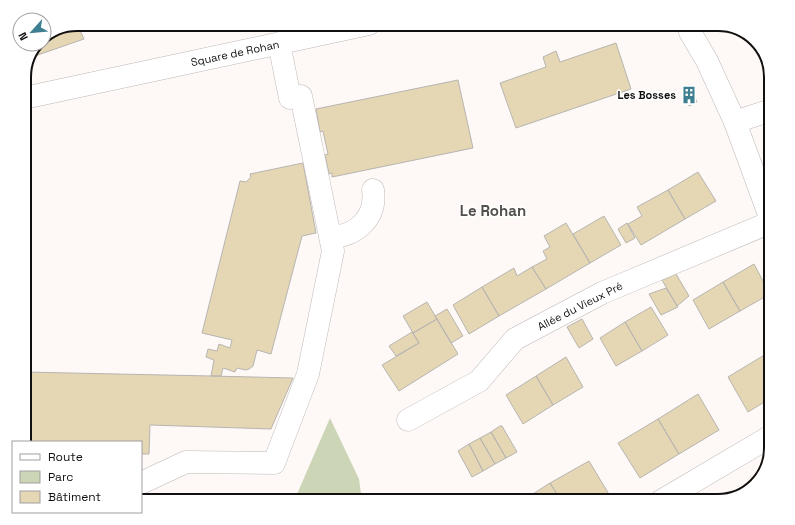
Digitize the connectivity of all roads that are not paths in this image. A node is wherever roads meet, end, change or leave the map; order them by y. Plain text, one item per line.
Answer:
1 (336, 31) edge
2 (687, 31) edge
3 (279, 43) junction
4 (31, 97) edge
5 (764, 112) edge
6 (735, 122) junction
7 (373, 190) dead end
8 (764, 202) edge
9 (764, 224) edge
10 (331, 237) junction
11 (408, 420) dead end
12 (764, 440) edge
13 (142, 483) edge
14 (674, 494) edge

1 - 3 street, Square de Rohan
2 - 6 street
3 - 4 street, Square de Rohan
3 - 10 street
5 - 6 street
6 - 8 street
7 - 10 street
9 - 11 street, Allée du Vieux Pré
10 - 13 street
12 - 14 street

